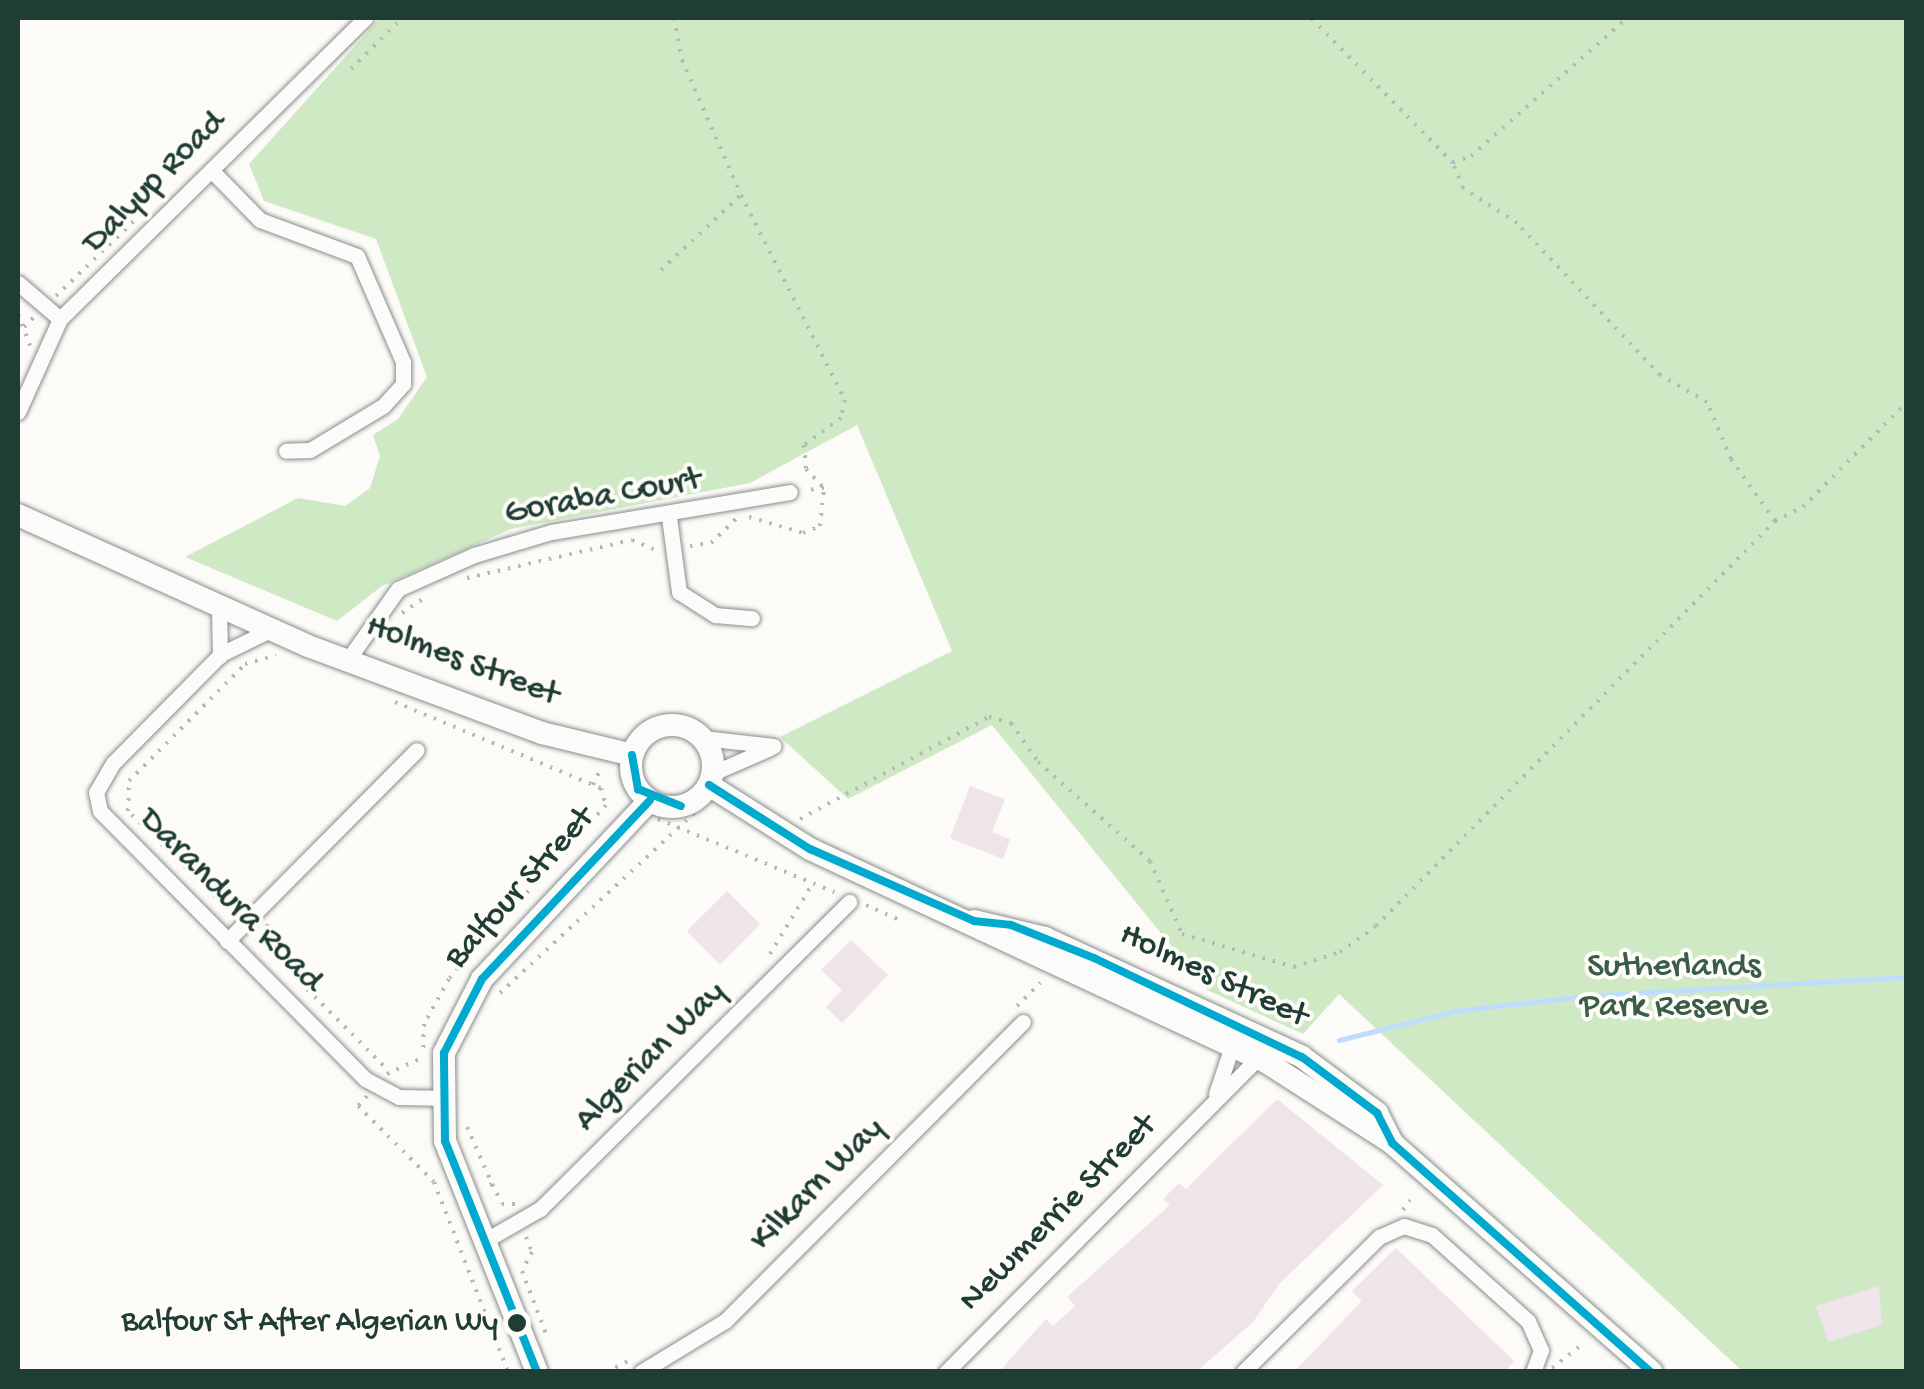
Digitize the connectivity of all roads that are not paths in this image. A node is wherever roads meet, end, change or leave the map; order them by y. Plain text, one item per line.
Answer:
1 (365, 18) edge
2 (210, 170) junction
3 (18, 283) edge
4 (60, 319) junction
5 (18, 412) edge
6 (286, 451) dead end
7 (790, 492) road end
8 (18, 515) edge
9 (669, 517) junction
10 (157, 574) junction
11 (219, 608) junction
12 (752, 618) dead end
13 (270, 630) junction
14 (326, 647) junction
15 (220, 655) junction
16 (349, 658) junction
17 (703, 738) junction
18 (418, 750) dead end
19 (632, 755) junction
20 (711, 779) junction
21 (650, 800) junction
22 (849, 902) dead end
23 (227, 941) junction
24 (1023, 1022) dead end
25 (1236, 1034) junction
26 (1265, 1050) junction
27 (438, 1098) junction
28 (1215, 1098) junction
29 (486, 1240) junction
30 (537, 1372) edge
31 (641, 1372) edge
32 (946, 1372) edge
33 (1243, 1372) edge
34 (1534, 1372) edge
35 (1652, 1372) edge

1 - 2 street, Dalyup Road
2 - 4 street, Dalyup Road
2 - 6 street
3 - 4 street
4 - 5 street, Dalyup Road
7 - 9 street, Goraba Court
8 - 10 main road, Holmes Street
9 - 12 street
9 - 16 street, Goraba Court
10 - 11 main road, Holmes Street
10 - 14 main road, Holmes Street
11 - 13 main road, Holmes Street
11 - 15 street
13 - 14 main road, Holmes Street
13 - 15 street, Darandura Road
14 - 16 main road, Holmes Street
15 - 23 street, Darandura Road
16 - 19 main road, Holmes Street
17 - 19 main road
17 - 20 main road
17 - 20 street
18 - 23 street
19 - 21 main road
20 - 21 main road
20 - 25 main road, Holmes Street
21 - 27 main road, Balfour Street
22 - 29 street, Algerian Way
23 - 27 street, Darandura Road
24 - 31 street, Kilkarn Way
25 - 26 main road, Holmes Street
25 - 28 street, Newmerrie Street
26 - 28 street, Newmerrie Street
26 - 35 main road, Holmes Street
27 - 29 main road
28 - 32 street, Newmerrie Street
29 - 30 main road
33 - 34 street

